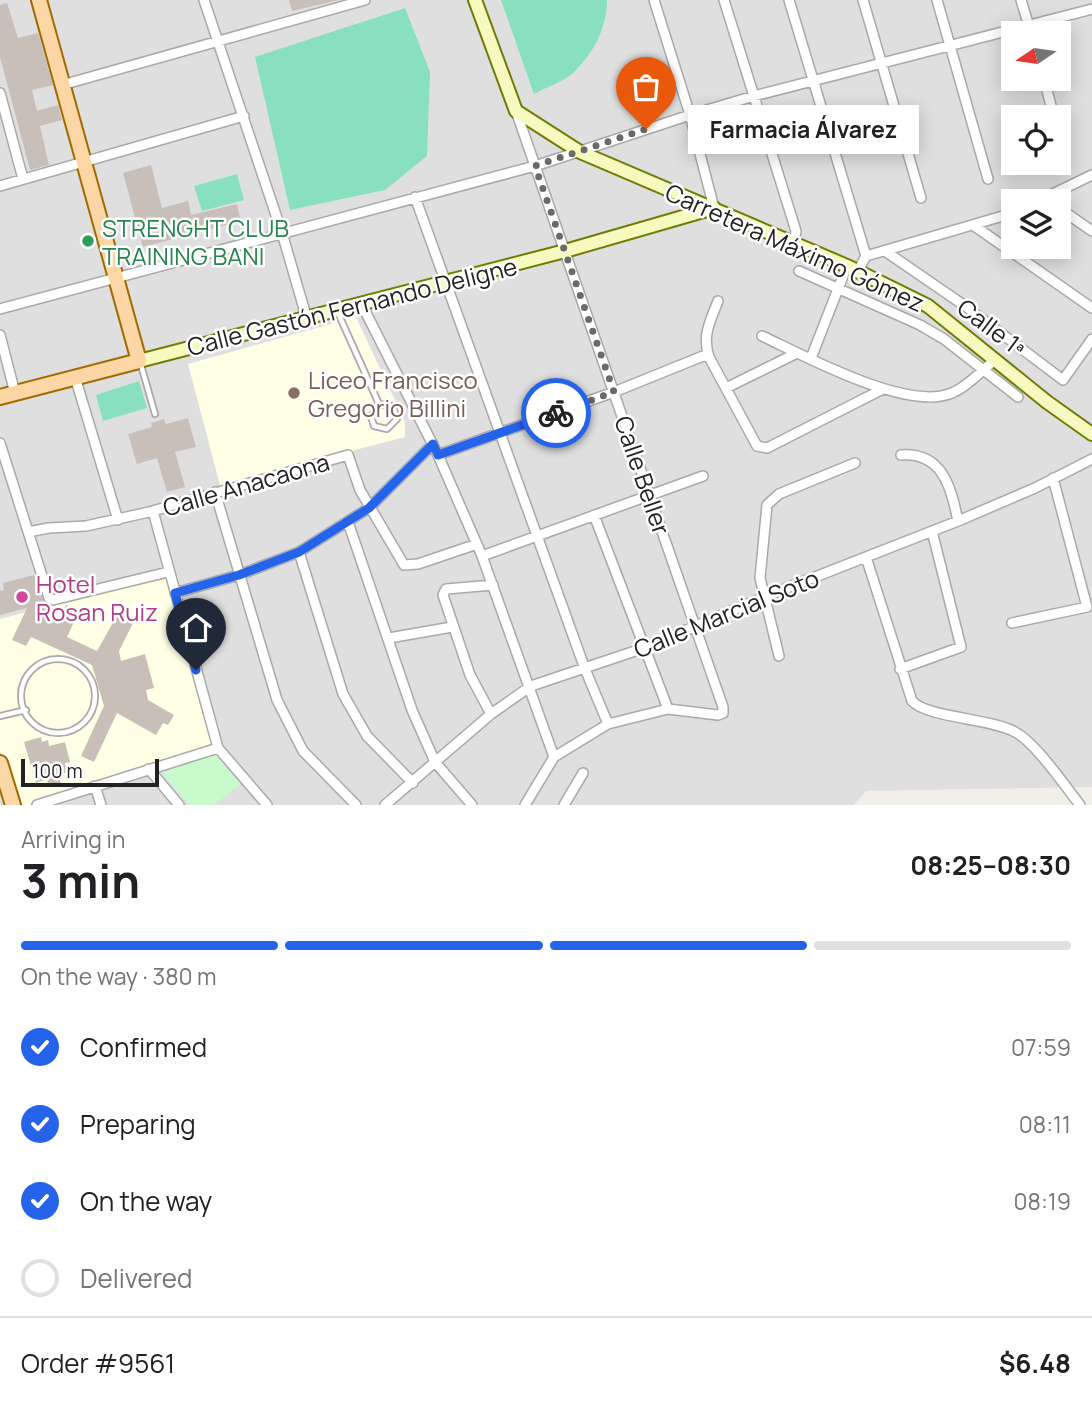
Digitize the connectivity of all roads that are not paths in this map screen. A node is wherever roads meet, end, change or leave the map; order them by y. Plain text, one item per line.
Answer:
1 (39, 0) edge
2 (204, 0) edge
3 (365, 0) edge
4 (475, 0) edge
5 (654, 0) edge
6 (724, 0) edge
7 (789, 0) edge
8 (863, 0) edge
9 (937, 0) edge
10 (1021, 0) edge
11 (345, 3) edge
12 (1092, 9) edge
13 (1028, 21) edge
14 (1055, 21) edge
15 (1001, 35) edge
16 (218, 43) junction
17 (950, 45) junction
18 (883, 64) junction
19 (814, 81) junction
20 (62, 85) junction
21 (0, 93) edge
22 (754, 96) junction
23 (516, 111) junction
24 (690, 114) junction
25 (244, 116) junction
26 (580, 152) junction
27 (84, 161) junction
28 (535, 166) junction
29 (1092, 175) edge
30 (23, 178) junction
31 (988, 179) dead end
32 (0, 186) edge
33 (1065, 189) edge
34 (415, 197) junction
35 (920, 198) dead end
36 (714, 208) junction
37 (1001, 217) edge
38 (1071, 217) edge
39 (973, 225) junction
40 (1092, 232) edge
41 (282, 233) junction
42 (794, 243) junction
43 (565, 251) junction
44 (885, 251) junction
45 (866, 256) junction
46 (852, 269) junction
47 (799, 271) dead end
48 (117, 276) junction
49 (447, 281) junction
50 (839, 286) junction
51 (718, 301) dead end
52 (362, 305) junction
53 (0, 309) edge
54 (1092, 309) edge
55 (337, 311) junction
56 (307, 319) junction
57 (0, 335) edge
58 (762, 336) dead end
59 (1092, 339) edge
60 (797, 353) junction
61 (709, 357) junction
62 (811, 358) junction
63 (996, 359) junction
64 (139, 360) junction
65 (982, 370) junction
66 (75, 377) junction
67 (726, 388) junction
68 (883, 389) junction
69 (614, 392) junction
70 (15, 393) junction
71 (0, 397) edge
72 (1018, 397) dead end
73 (379, 404) junction
74 (155, 414) dead end
75 (501, 432) junction
76 (1092, 434) edge
77 (0, 443) edge
78 (433, 444) junction
79 (438, 455) junction
80 (901, 455) dead end
81 (1092, 459) edge
82 (855, 463) dead end
83 (703, 475) dead end
84 (1053, 478) junction
85 (215, 492) junction
86 (650, 495) junction
87 (369, 508) junction
88 (153, 511) junction
89 (594, 515) junction
90 (118, 520) junction
91 (958, 521) junction
92 (348, 522) junction
93 (932, 531) junction
94 (28, 532) junction
95 (538, 535) junction
96 (477, 544) junction
97 (299, 552) junction
98 (482, 556) junction
99 (866, 557) junction
100 (168, 572) junction
101 (239, 575) junction
102 (493, 585) junction
103 (175, 593) junction
104 (764, 597) junction
105 (1012, 623) dead end
106 (695, 626) junction
107 (452, 627) junction
108 (388, 638) junction
109 (643, 648) junction
110 (779, 656) dead end
111 (585, 669) junction
112 (900, 669) junction
113 (531, 686) junction
114 (26, 709) junction
115 (668, 709) junction
116 (491, 713) junction
117 (0, 716) edge
118 (608, 724) junction
119 (218, 748) junction
120 (554, 757) junction
121 (435, 762) junction
122 (0, 763) edge
123 (149, 769) junction
124 (583, 773) dead end
125 (2, 780) edge
126 (413, 783) junction
127 (95, 786) junction
128 (13, 805) edge
129 (37, 805) edge
130 (101, 805) edge
131 (179, 805) edge
132 (267, 805) edge
133 (356, 805) edge
134 (385, 805) edge
135 (472, 805) edge
136 (525, 805) edge
137 (564, 805) edge
138 (1080, 805) edge

1 - 20 main road
2 - 16 street
3 - 11 street
4 - 23 main road, Calle Beller
5 - 24 street
6 - 22 street
7 - 19 street
8 - 18 street
9 - 17 street
10 - 13 street
11 - 16 street
12 - 14 street
15 - 17 street
16 - 20 street
16 - 25 street
17 - 18 street
17 - 31 street
18 - 19 street
18 - 35 street
19 - 22 street
19 - 45 street
20 - 27 main road
21 - 30 street
22 - 24 street
22 - 42 street
23 - 26 main road, Carretera Máximo Gómez
23 - 28 street, Calle Beller
24 - 26 street
24 - 36 street
25 - 27 street
25 - 41 street
26 - 28 street
26 - 36 main road, Carretera Máximo Gómez
27 - 30 street
27 - 48 main road
28 - 34 street
28 - 43 street, Calle Beller
29 - 33 street
30 - 32 street
34 - 41 street
34 - 49 street
36 - 42 main road, Carretera Máximo Gómez
36 - 43 main road, Calle Gastón Fernando Deligne
37 - 39 street
38 - 40 street
39 - 44 street
39 - 54 street
41 - 48 street
41 - 56 street
42 - 46 main road, Carretera Máximo Gómez
43 - 49 main road, Calle Gastón Fernando Deligne
43 - 69 street, Calle Beller
44 - 45 street
44 - 59 street, Calle 1ª
45 - 46 street
46 - 50 street
46 - 63 main road, Carretera Máximo Gómez
47 - 50 street
48 - 53 street
48 - 64 main road
49 - 52 main road, Calle Gastón Fernando Deligne
49 - 75 street
50 - 62 street
50 - 65 street
51 - 61 street
52 - 55 main road, Calle Gastón Fernando Deligne
52 - 78 street
55 - 56 main road, Calle Gastón Fernando Deligne
55 - 73 lane
56 - 64 main road, Calle Gastón Fernando Deligne
57 - 70 street
58 - 60 street
60 - 62 street
60 - 67 street
61 - 67 street
61 - 69 street
62 - 68 street
63 - 65 street
63 - 76 main road, Carretera Máximo Gómez
64 - 66 main road
64 - 74 lane
65 - 68 street
65 - 72 street
66 - 70 main road
66 - 90 street
67 - 68 street
69 - 75 street
69 - 86 street, Calle Beller
70 - 71 main road
73 - 73 lane
75 - 79 street
75 - 95 street
77 - 94 street
78 - 79 street
78 - 87 street
79 - 96 street
80 - 91 street
81 - 84 street, Calle Marcial Soto
82 - 104 street
83 - 86 street
84 - 91 street, Calle Marcial Soto
84 - 105 street
85 - 87 street, Calle Anacaona
85 - 88 street, Calle Anacaona
85 - 101 street
86 - 89 street
86 - 106 street, Calle Beller
87 - 92 street
87 - 96 street, Calle Anacaona
88 - 90 street, Calle Anacaona
88 - 100 street
89 - 95 street
89 - 109 street
90 - 94 street, Calle Anacaona
91 - 93 street, Calle Marcial Soto
92 - 97 street
92 - 108 street
93 - 99 street, Calle Marcial Soto
93 - 112 street
94 - 100 street
95 - 98 street
95 - 111 street
96 - 98 street
97 - 101 street
97 - 126 street
98 - 102 street
99 - 104 street, Calle Marcial Soto
99 - 112 street
100 - 103 street
101 - 103 street
101 - 133 street
102 - 107 street
102 - 113 street
103 - 119 street
104 - 106 street, Calle Marcial Soto
104 - 110 street
106 - 109 street, Calle Marcial Soto
106 - 115 street, Calle Beller
107 - 108 street
107 - 116 street
108 - 121 street
109 - 111 street, Calle Marcial Soto
109 - 115 street
111 - 113 street, Calle Marcial Soto
111 - 118 street
112 - 138 street
113 - 116 street, Calle Marcial Soto
113 - 120 street
114 - 114 lane
114 - 117 lane
115 - 118 street
116 - 121 street, Calle Marcial Soto
118 - 120 street
119 - 123 street
119 - 132 street
120 - 136 street
121 - 126 street, Calle Marcial Soto
121 - 135 street
122 - 125 main road
123 - 127 street
123 - 131 street
124 - 137 street
125 - 128 main road
126 - 134 street, Calle Marcial Soto
127 - 129 street
127 - 130 street

